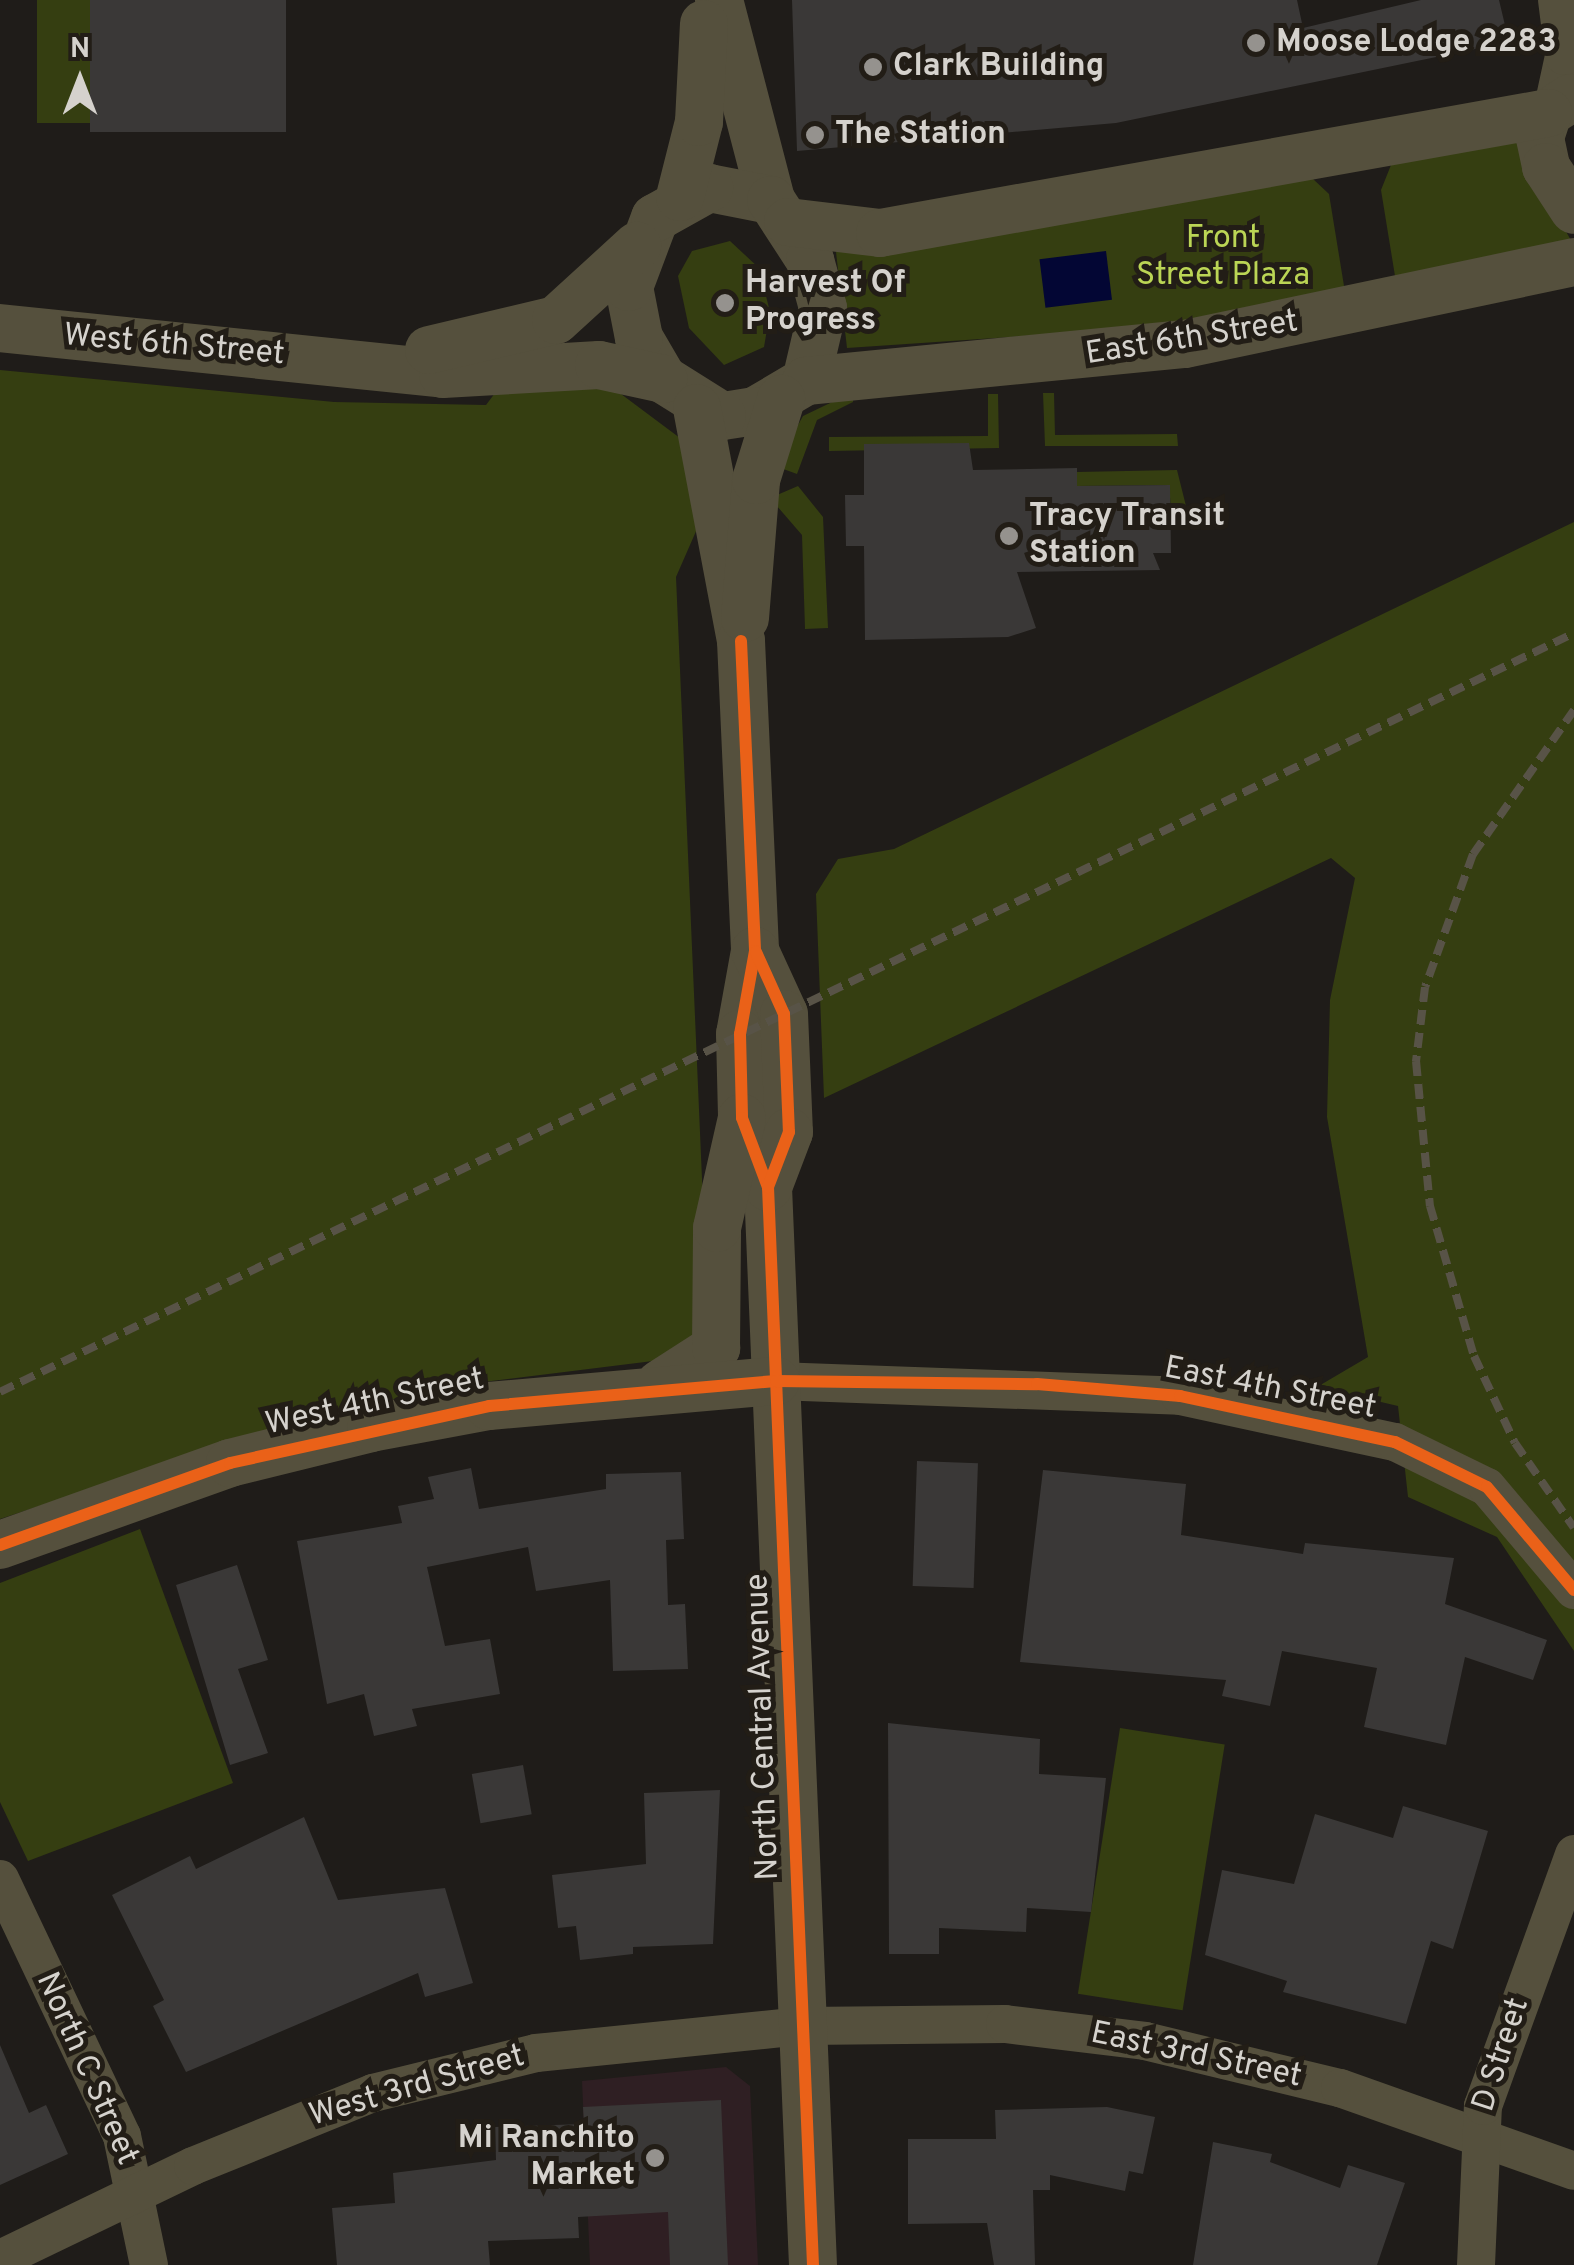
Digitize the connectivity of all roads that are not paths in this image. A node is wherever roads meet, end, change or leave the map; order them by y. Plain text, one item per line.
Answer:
1 (708, 0) edge
2 (719, 0) edge
3 (1557, 0) edge
4 (1558, 106) edge
5 (680, 198) junction
6 (1574, 210) edge
7 (780, 211) junction
8 (638, 246) junction
9 (1574, 262) edge
10 (0, 328) edge
11 (349, 360) junction
12 (793, 390) junction
13 (680, 393) junction
14 (741, 641) junction
15 (756, 951) junction
16 (742, 1118) junction
17 (768, 1186) junction
18 (776, 1381) junction
19 (655, 1387) junction
20 (0, 1545) edge
21 (1574, 1590) edge
22 (1574, 1854) edge
23 (0, 1879) edge
24 (803, 2026) junction
25 (1476, 2135) junction
26 (1574, 2171) edge
27 (138, 2192) junction
28 (0, 2260) edge
29 (149, 2265) edge
30 (813, 2265) edge
31 (1476, 2265) edge

1 - 5 street
2 - 7 street
3 - 4 street
4 - 6 street
4 - 7 street
5 - 7 street
5 - 8 street
7 - 12 street
8 - 11 street, West 6th Street
8 - 13 street
9 - 12 street, East 6th Street
10 - 11 street, West 6th Street
11 - 13 street, West 6th Street
12 - 13 street
12 - 14 street, North Central Avenue
13 - 14 street, North Central Avenue
14 - 15 street, North Central Avenue
15 - 16 street, North Central Avenue
15 - 17 street, North Central Avenue
16 - 17 street, North Central Avenue
16 - 19 street
17 - 18 street, North Central Avenue
18 - 19 street, West 4th Street
18 - 21 street, East 4th Street
18 - 24 street, North Central Avenue
19 - 20 street, West 4th Street
22 - 25 street, D Street
23 - 27 street, North C Street
24 - 25 street, East 3rd Street
24 - 27 street, West 3rd Street
24 - 30 street, North Central Avenue
25 - 26 street, East 3rd Street
25 - 31 street, D Street
27 - 28 street, West 3rd Street
27 - 29 street, North C Street

